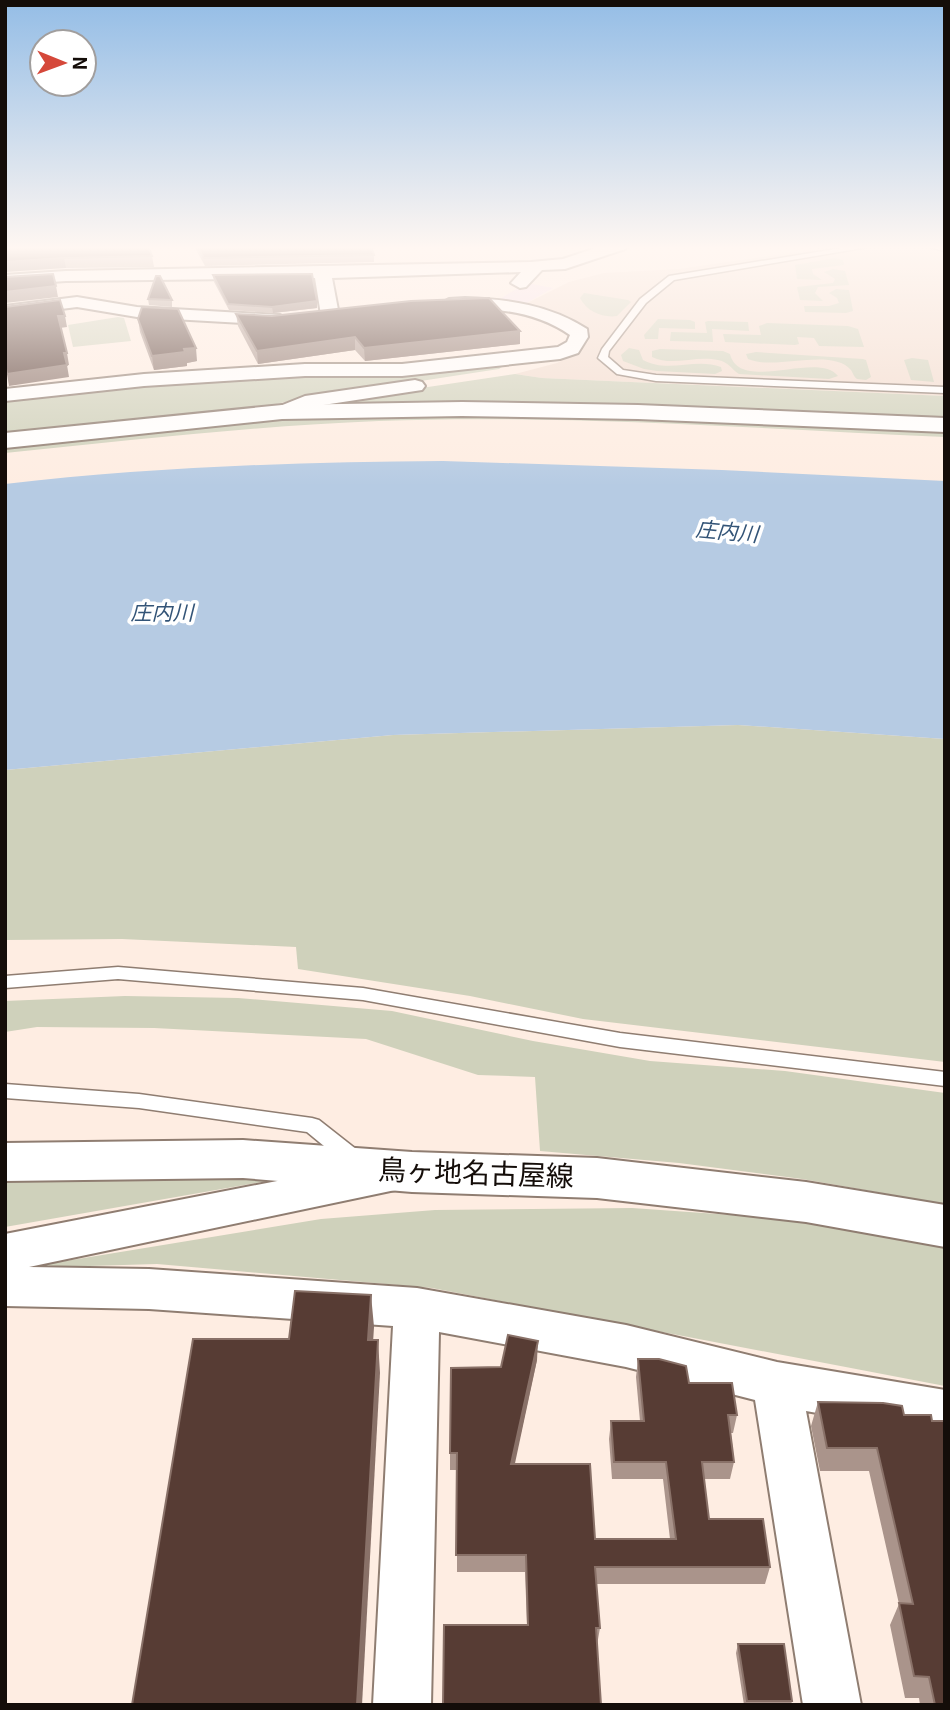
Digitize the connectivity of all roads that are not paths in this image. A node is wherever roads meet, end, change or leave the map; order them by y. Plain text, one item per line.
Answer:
1 (571, 326) edge
2 (624, 326) edge
3 (560, 353) junction
4 (945, 390) edge
5 (5, 395) edge
6 (282, 412) junction
7 (945, 425) edge
8 (5, 441) edge
9 (5, 982) edge
10 (945, 1080) edge
11 (5, 1091) edge
12 (5, 1162) edge
13 (389, 1170) junction
14 (945, 1226) edge
15 (5, 1253) edge
16 (5, 1286) edge
17 (417, 1308) junction
18 (777, 1384) junction
19 (945, 1413) edge
20 (402, 1705) edge
21 (832, 1705) edge

1 - 3 street
2 - 4 lane
3 - 5 street
3 - 6 street
6 - 7 street
6 - 8 street
9 - 10 lane
11 - 13 lane
12 - 13 street, 鳥ヶ地名古屋線
13 - 14 street, 鳥ヶ地名古屋線
13 - 15 street
16 - 17 street
17 - 18 street
17 - 20 street
18 - 19 street
18 - 21 street

